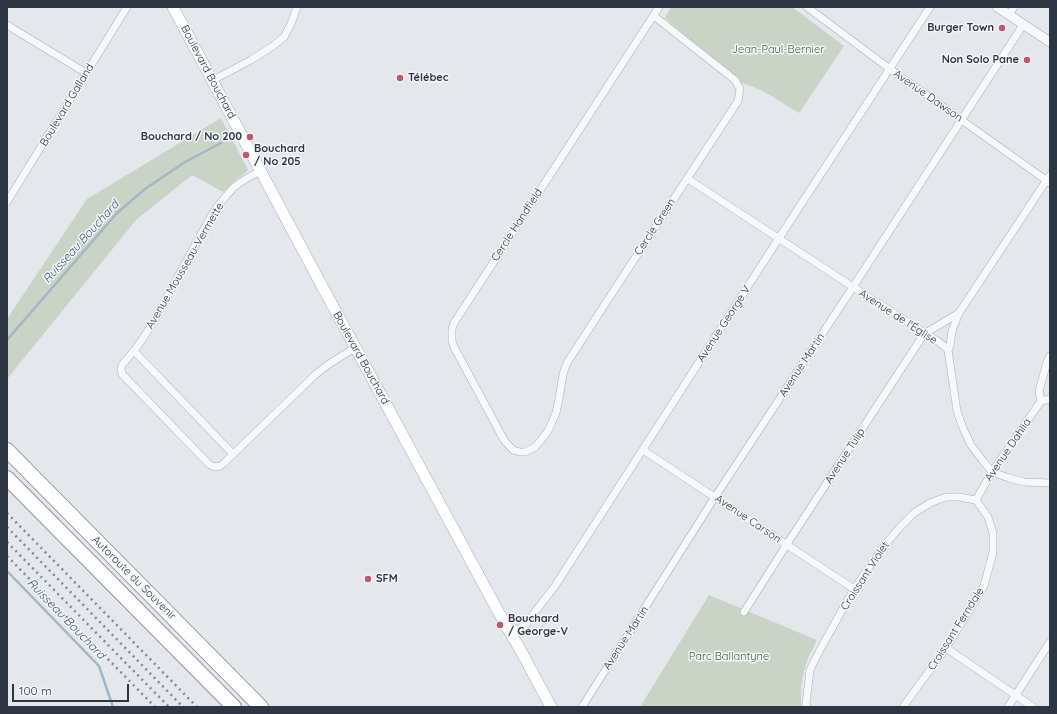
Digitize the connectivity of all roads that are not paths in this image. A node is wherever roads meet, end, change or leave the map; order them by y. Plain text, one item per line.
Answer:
1 (127, 7) edge
2 (173, 7) edge
3 (298, 7) edge
4 (659, 7) edge
5 (806, 7) edge
6 (930, 7) edge
7 (997, 7) edge
8 (1012, 11) edge
9 (654, 16) junction
10 (7, 25) edge
11 (1023, 25) junction
12 (1050, 42) edge
13 (890, 69) junction
14 (86, 73) junction
15 (213, 80) junction
16 (962, 120) junction
17 (260, 171) junction
18 (688, 179) junction
19 (1049, 180) edge
20 (7, 202) edge
21 (779, 238) junction
22 (853, 287) junction
23 (959, 313) junction
24 (924, 334) junction
25 (356, 347) junction
26 (948, 350) junction
27 (134, 351) junction
28 (1050, 356) edge
29 (1050, 398) edge
30 (1041, 401) junction
31 (7, 450) edge
32 (513, 450) joint
33 (643, 450) junction
34 (233, 454) junction
35 (992, 472) junction
36 (7, 478) edge
37 (1050, 483) edge
38 (715, 497) junction
39 (976, 500) junction
40 (787, 544) junction
41 (854, 589) junction
42 (744, 612) dead end
43 (510, 634) junction
44 (1050, 642) edge
45 (946, 648) junction
46 (1016, 695) junction
47 (234, 707) edge
48 (261, 707) edge
49 (551, 707) edge
50 (582, 707) edge
51 (807, 707) edge
52 (903, 707) edge
53 (1008, 707) edge
54 (1033, 707) edge

1 - 14 street, Boulevard Galland
2 - 15 main road, Boulevard Bouchard
3 - 15 street
4 - 9 street, Cercle Handfield
5 - 13 street, Avenue Dawson
6 - 13 street, Avenue George V
7 - 8 street
8 - 11 street
9 - 18 street, Cercle Green
9 - 32 street, Cercle Handfield
10 - 14 street
11 - 12 street
11 - 16 street, Avenue Martin
13 - 16 street, Avenue Dawson
13 - 21 street, Avenue George V
14 - 20 street, Boulevard Galland
15 - 17 main road, Boulevard Bouchard
16 - 19 street, Avenue Dawson
16 - 22 street, Avenue Martin
17 - 25 main road, Boulevard Bouchard
17 - 27 street, Avenue Mousseau-Vermette
18 - 21 street, Avenue de l'Église
18 - 32 street, Cercle Green
19 - 23 street, Avenue Tulip
21 - 22 street, Avenue de l'Église
21 - 33 street, Avenue George V
22 - 24 street, Avenue de l'Église
22 - 38 street, Avenue Martin
23 - 24 street, Avenue Tulip
23 - 26 street, Avenue Tulip
24 - 26 street, Avenue de l'Église
24 - 40 street, Avenue Tulip
25 - 34 street, Avenue Mousseau-Vermette
25 - 43 main road, Boulevard Bouchard
26 - 35 street, Avenue de l'Église
27 - 34 street
27 - 34 street, Avenue Mousseau-Vermette
28 - 30 street
29 - 30 street
30 - 35 street, Avenue Dahlia
31 - 48 highway, Autoroute du Souvenir
33 - 38 street, Avenue Carson
33 - 43 street, Avenue George V
35 - 37 street
35 - 39 street, Avenue Dahlia
36 - 47 highway, Autoroute du Souvenir
38 - 40 street, Avenue Carson
38 - 50 street, Avenue Martin
39 - 41 street, Croissant Violet
39 - 45 street, Croissant Ferndale
40 - 41 street, Avenue Carson
40 - 42 street, Avenue Tulip
41 - 51 street, Croissant Violet
43 - 49 main road, Boulevard Bouchard
44 - 46 street
45 - 46 street
45 - 52 street, Croissant Ferndale
46 - 53 street
46 - 54 street

